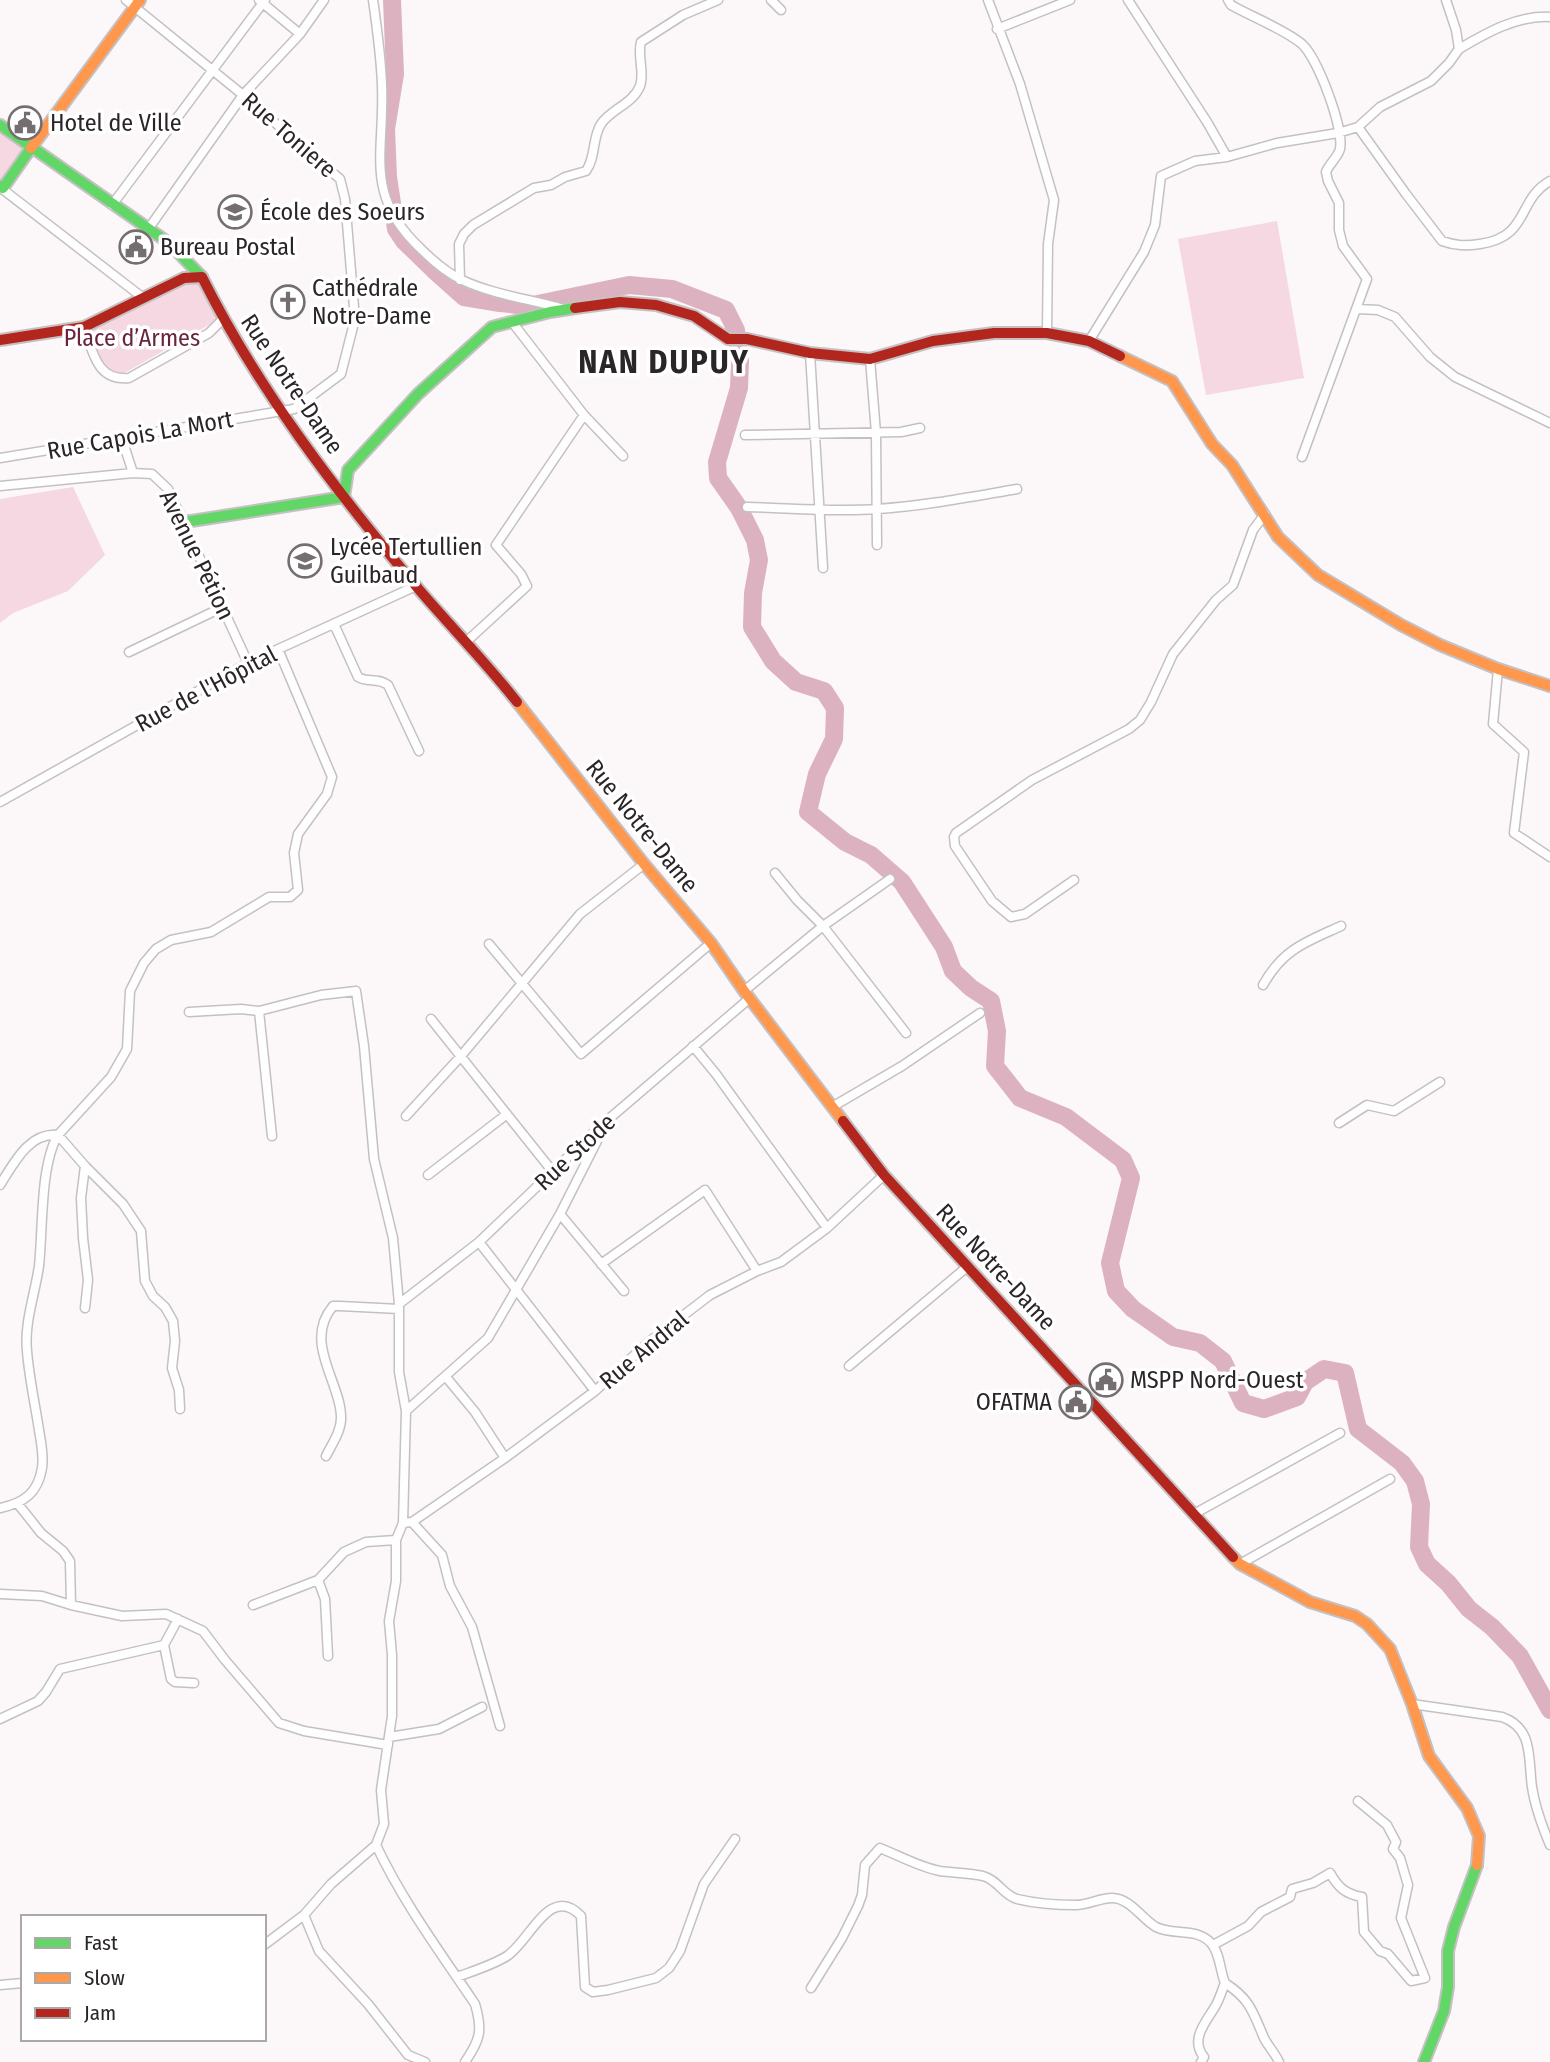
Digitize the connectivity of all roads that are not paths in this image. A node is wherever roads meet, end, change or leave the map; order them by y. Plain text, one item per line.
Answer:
1 (324, 0) edge
2 (373, 0) edge
3 (718, 0) edge
4 (771, 0) edge
5 (988, 0) edge
6 (1070, 0) edge
7 (1128, 0) edge
8 (1228, 0) edge
9 (1446, 0) edge
10 (262, 1) edge
11 (133, 2) edge
12 (781, 10) dead end
13 (1550, 18) edge
14 (997, 29) junction
15 (299, 34) junction
16 (1458, 49) junction
17 (213, 70) junction
18 (243, 95) junction
19 (0, 125) edge
20 (1358, 127) junction
21 (1338, 133) junction
22 (31, 148) junction
23 (1227, 157) junction
24 (1550, 181) edge
25 (1, 187) edge
26 (112, 205) junction
27 (149, 228) junction
28 (202, 277) junction
29 (460, 279) junction
30 (142, 297) junction
31 (1358, 309) junction
32 (568, 310) junction
33 (223, 319) junction
34 (512, 322) junction
35 (84, 327) junction
36 (1047, 333) junction
37 (0, 341) edge
38 (1089, 341) junction
39 (810, 353) junction
40 (870, 359) junction
41 (279, 410) junction
42 (584, 415) junction
43 (1550, 422) edge
44 (920, 428) dead end
45 (876, 433) junction
46 (745, 435) dead end
47 (815, 435) junction
48 (122, 439) junction
49 (623, 456) dead end
50 (1301, 457) dead end
51 (0, 458) edge
52 (133, 472) junction
53 (0, 486) edge
54 (1017, 489) dead end
55 (344, 498) junction
56 (747, 507) dead end
57 (877, 509) junction
58 (819, 510) junction
59 (1265, 514) junction
60 (185, 523) junction
61 (877, 545) dead end
62 (823, 568) dead end
63 (416, 586) junction
64 (223, 607) junction
65 (334, 624) junction
66 (466, 642) junction
67 (278, 649) junction
68 (129, 652) dead end
69 (248, 663) junction
70 (1498, 669) junction
71 (1550, 686) edge
72 (419, 751) dead end
73 (0, 802) edge
74 (1550, 857) edge
75 (643, 864) junction
76 (775, 873) dead end
77 (890, 879) dead end
78 (1074, 880) dead end
79 (823, 926) junction
80 (1341, 926) dead end
81 (711, 943) junction
82 (489, 944) dead end
83 (521, 984) junction
84 (1263, 985) dead end
85 (747, 994) junction
86 (259, 1011) junction
87 (189, 1012) dead end
88 (980, 1013) dead end
89 (431, 1019) dead end
90 (906, 1033) dead end
91 (693, 1046) junction
92 (461, 1056) junction
93 (1440, 1082) dead end
94 (832, 1107) junction
95 (507, 1114) junction
96 (406, 1116) dead end
97 (1339, 1123) dead end
98 (596, 1130) junction
99 (58, 1135) junction
100 (272, 1136) dead end
101 (85, 1166) junction
102 (553, 1172) junction
103 (429, 1175) dead end
104 (884, 1175) junction
105 (0, 1185) edge
106 (560, 1214) junction
107 (827, 1228) junction
108 (479, 1242) junction
109 (601, 1264) junction
110 (967, 1266) junction
111 (757, 1271) junction
112 (516, 1290) junction
113 (624, 1291) dead end
114 (399, 1307) junction
115 (85, 1308) dead end
116 (849, 1366) dead end
117 (446, 1377) junction
118 (596, 1391) junction
119 (180, 1409) dead end
120 (407, 1411) junction
121 (1340, 1433) dead end
122 (326, 1456) dead end
123 (505, 1458) junction
124 (1390, 1479) dead end
125 (18, 1504) junction
126 (0, 1508) edge
127 (1194, 1514) junction
128 (408, 1522) junction
129 (396, 1540) junction
130 (1244, 1566) junction
131 (318, 1580) junction
132 (0, 1594) edge
133 (71, 1605) junction
134 (253, 1605) dead end
135 (178, 1619) junction
136 (164, 1645) junction
137 (328, 1656) dead end
138 (194, 1683) dead end
139 (1412, 1704) junction
140 (482, 1706) dead end
141 (0, 1719) edge
142 (500, 1726) dead end
143 (389, 1741) junction
144 (1358, 1801) dead end
145 (735, 1839) dead end
146 (376, 1845) junction
147 (1550, 1845) edge
148 (304, 1914) junction
149 (266, 1943) edge
150 (1213, 1945) junction
151 (457, 1978) junction
152 (21, 1983) edge
153 (1225, 1983) junction
154 (0, 1985) edge
155 (811, 1988) dead end
156 (425, 2062) edge
157 (464, 2062) edge
158 (1201, 2062) edge
159 (1279, 2062) edge
160 (1424, 2062) edge

1 - 15 street
2 - 29 street
3 - 29 street
4 - 12 street
5 - 14 street
6 - 14 street
7 - 23 street
8 - 21 street
9 - 16 street
10 - 15 street
10 - 17 street
11 - 17 street, Rue Toniere
11 - 22 street
13 - 16 street
14 - 36 street
15 - 18 street
16 - 20 street
17 - 18 street, Rue Toniere
17 - 26 street
18 - 27 street
18 - 41 street, Rue Toniere
19 - 22 street, Rue Notre-Dame
20 - 21 street
20 - 24 street
21 - 23 street
21 - 31 street
22 - 25 street
22 - 26 street, Rue Notre-Dame
23 - 38 street
25 - 30 street
26 - 27 street, Rue Notre-Dame
27 - 28 street, Rue Notre-Dame
28 - 30 street
28 - 33 street, Rue Notre-Dame
29 - 32 street
30 - 35 street
31 - 43 street
31 - 50 street
32 - 34 street
32 - 39 street
33 - 35 street
33 - 41 street, Rue Notre-Dame
34 - 42 street
34 - 55 street
35 - 37 street
36 - 38 street
36 - 40 street
38 - 59 street
39 - 40 street
39 - 47 street
40 - 45 street
41 - 48 street, Rue Capois La Mort
41 - 55 street, Rue Notre-Dame
42 - 49 street
42 - 66 street
44 - 45 street
45 - 47 street
45 - 57 street
46 - 47 street
47 - 58 street
48 - 51 street, Rue Capois La Mort
48 - 52 street
52 - 53 street, Avenue Pétion
52 - 60 street, Avenue Pétion
54 - 57 street
55 - 60 street
55 - 63 street, Rue Notre-Dame
56 - 58 street
57 - 58 street
57 - 61 street
58 - 62 street
59 - 70 street
59 - 78 street
60 - 64 street, Avenue Pétion
63 - 65 street, Rue de l'Hôpital
63 - 66 street, Rue Notre-Dame
64 - 68 street
64 - 69 street, Avenue Pétion
65 - 67 street, Rue de l'Hôpital
65 - 72 street
66 - 75 street, Rue Notre-Dame
67 - 69 street, Rue de l'Hôpital
67 - 99 street
69 - 73 street, Rue de l'Hôpital
70 - 71 street
70 - 74 street
75 - 81 street, Rue Notre-Dame
75 - 83 street
76 - 79 street
77 - 79 street, Rue Stode
79 - 85 street, Rue Stode
79 - 90 street
80 - 84 street
81 - 83 street
81 - 85 street, Rue Notre-Dame
82 - 83 street
83 - 92 street
85 - 91 street, Rue Stode
85 - 94 street, Rue Notre-Dame
86 - 87 street
86 - 100 street
86 - 114 street
88 - 94 street
89 - 92 street
91 - 98 street, Rue Stode
91 - 107 street
92 - 95 street
92 - 96 street
93 - 97 street
94 - 104 street, Rue Notre-Dame
95 - 102 street
95 - 103 street
98 - 102 street, Rue Stode
98 - 106 street
99 - 101 street
99 - 105 street
99 - 125 street
101 - 115 street
101 - 119 street
102 - 108 street, Rue Stode
104 - 107 street, Rue Andral
104 - 110 street, Rue Notre-Dame
106 - 109 street
106 - 112 street
107 - 111 street, Rue Andral
108 - 112 street
108 - 114 street, Rue Stode
109 - 111 street
109 - 113 street
110 - 116 street
110 - 127 street, Rue Notre-Dame
111 - 118 street, Rue Andral
112 - 117 street
112 - 118 street
114 - 120 street
114 - 122 street
117 - 120 street
117 - 123 street
118 - 123 street, Rue Andral
120 - 128 street
121 - 127 street
123 - 128 street, Rue Andral
124 - 130 street
125 - 126 street
125 - 133 street
127 - 130 street, Rue Notre-Dame
128 - 129 street
128 - 142 street
129 - 131 street
129 - 143 street
130 - 139 street, Rue Notre-Dame
131 - 134 street
131 - 137 street
132 - 133 street
133 - 135 street
135 - 136 street
135 - 143 street
136 - 138 street
136 - 141 street
139 - 147 street
139 - 160 street, Rue Notre-Dame
140 - 143 street
143 - 146 street
144 - 150 street
145 - 151 street
146 - 148 street
146 - 151 street
148 - 149 street
148 - 156 street
150 - 153 street
150 - 155 street
151 - 157 street
152 - 154 street
153 - 158 street
153 - 159 street

